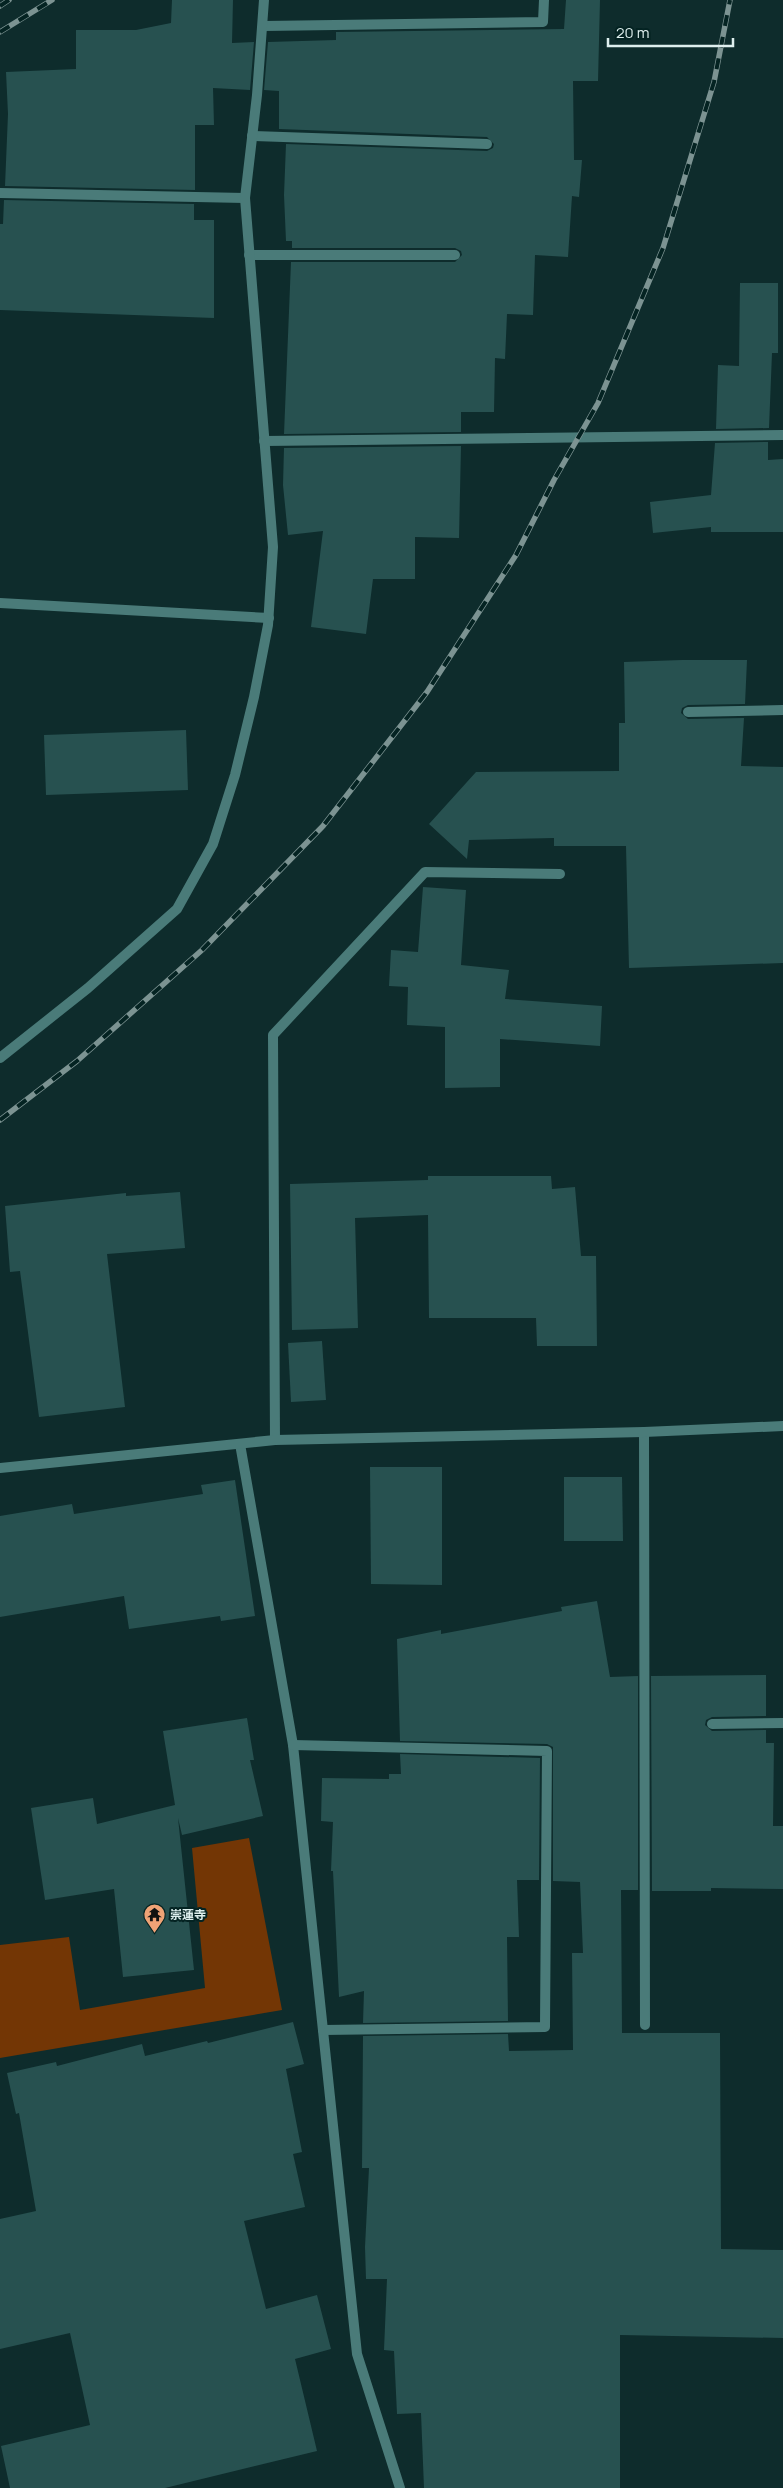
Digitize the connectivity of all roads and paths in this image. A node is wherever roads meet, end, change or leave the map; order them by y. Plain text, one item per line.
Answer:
1 (264, 0) edge
2 (544, 0) edge
3 (264, 26) junction
4 (252, 136) junction
5 (487, 144) dead end
6 (0, 193) edge
7 (245, 198) junction
8 (455, 254) dead end
9 (249, 255) junction
10 (783, 435) edge
11 (264, 441) junction
12 (0, 603) edge
13 (269, 618) junction
14 (783, 710) edge
15 (688, 712) dead end
16 (560, 874) dead end
17 (0, 1058) edge
18 (783, 1426) edge
19 (644, 1432) junction
20 (275, 1440) junction
21 (240, 1444) junction
22 (0, 1468) edge
23 (783, 1723) edge
24 (712, 1724) dead end
25 (293, 1745) junction
26 (645, 2026) dead end
27 (324, 2030) junction
28 (400, 2488) edge

1 - 3 street
2 - 3 street
3 - 4 street
4 - 5 street
4 - 7 street
6 - 7 street
7 - 9 street
8 - 9 street
9 - 11 street
10 - 11 street
11 - 13 street
12 - 13 street
13 - 17 street
14 - 15 street
16 - 20 street
18 - 19 street
19 - 20 street
19 - 26 street
20 - 21 street
21 - 22 street
21 - 25 street
23 - 24 street
25 - 27 street
25 - 27 street
27 - 28 street

